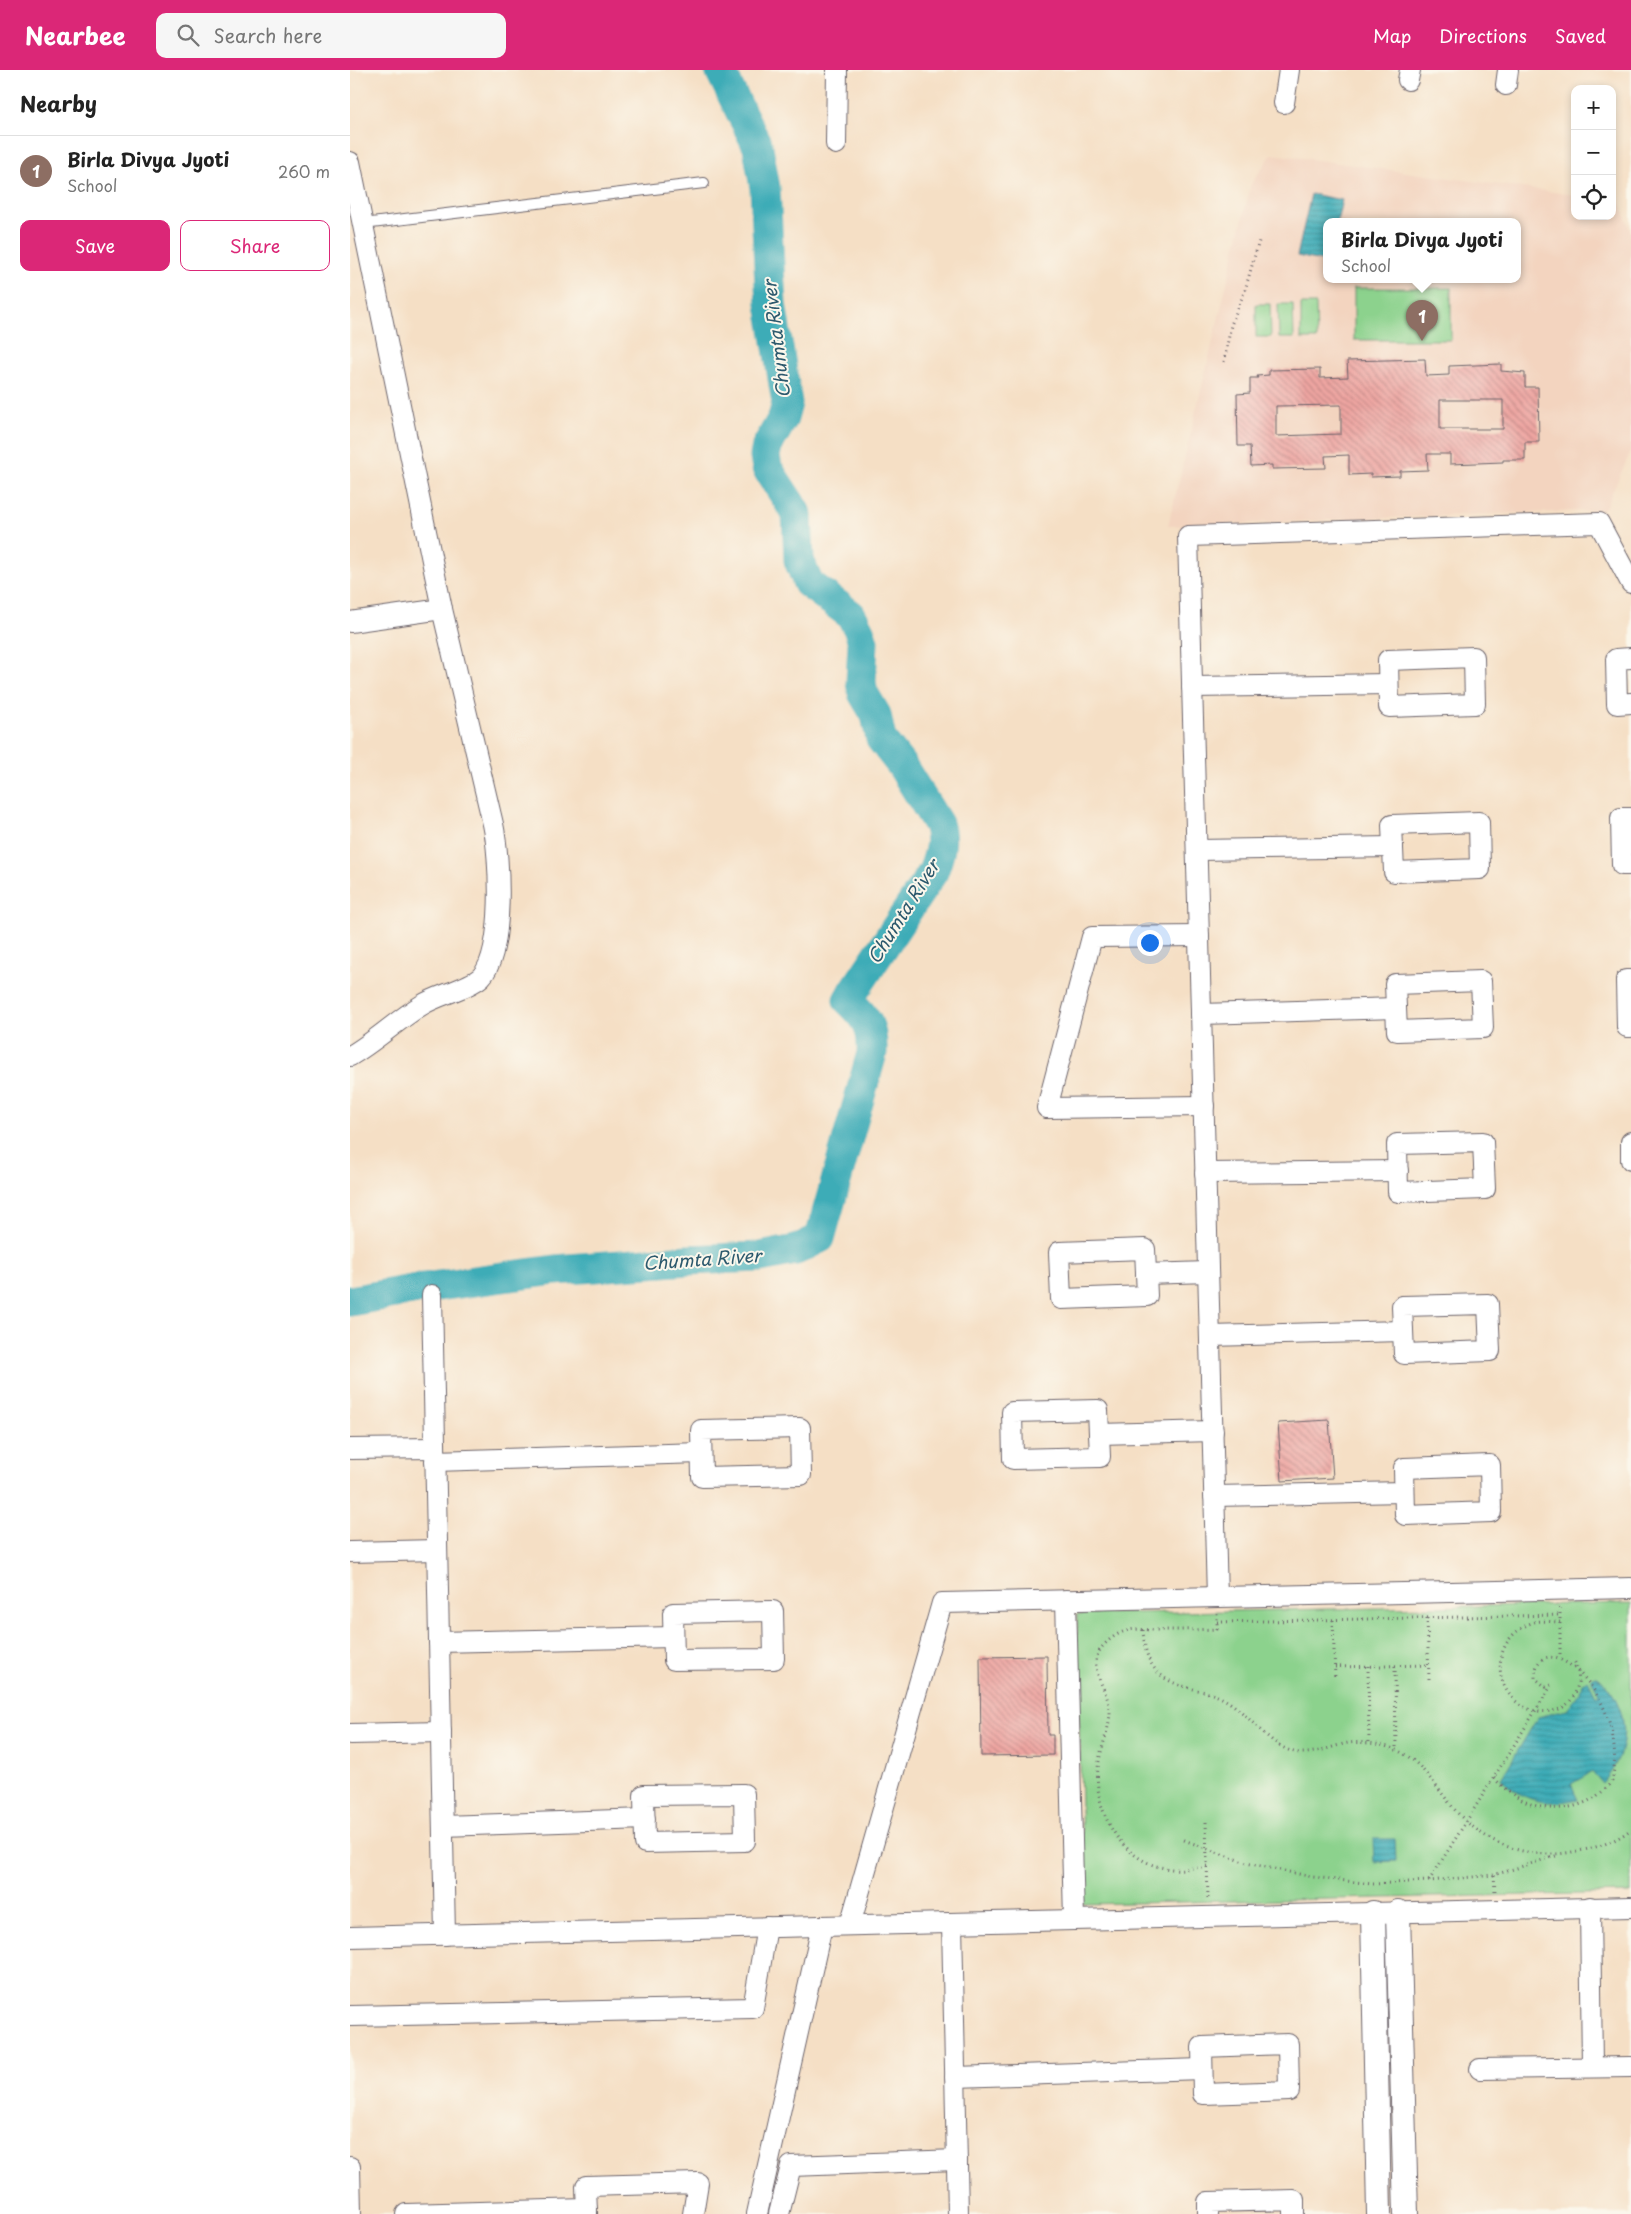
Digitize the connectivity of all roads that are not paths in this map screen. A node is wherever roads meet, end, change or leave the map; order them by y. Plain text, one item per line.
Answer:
1 (837, 70) edge
2 (1289, 70) edge
3 (1284, 103) dead end
4 (836, 144) dead end
5 (350, 162) edge
6 (704, 183) dead end
7 (363, 224) junction
8 (1631, 583) edge
9 (442, 609) junction
10 (350, 622) edge
11 (1631, 658) edge
12 (1388, 684) junction
13 (1192, 687) junction
14 (1631, 703) edge
15 (1631, 818) edge
16 (1393, 847) junction
17 (1196, 850) junction
18 (1631, 865) edge
19 (1199, 936) junction
20 (1631, 980) edge
21 (1396, 1008) junction
22 (1201, 1014) junction
23 (1631, 1027) edge
24 (350, 1056) edge
25 (1204, 1106) junction
26 (1631, 1142) edge
27 (1631, 1160) edge
28 (1398, 1171) junction
29 (1206, 1173) junction
30 (1208, 1272) junction
31 (1146, 1274) junction
32 (432, 1295) dead end
33 (1403, 1331) junction
34 (1210, 1336) junction
35 (1213, 1432) junction
36 (1099, 1434) junction
37 (350, 1449) edge
38 (701, 1453) junction
39 (435, 1454) junction
40 (1404, 1492) junction
41 (1214, 1496) junction
42 (437, 1550) junction
43 (350, 1552) edge
44 (1631, 1588) edge
45 (1217, 1597) junction
46 (1066, 1600) junction
47 (674, 1637) junction
48 (439, 1642) junction
49 (441, 1732) junction
50 (350, 1734) edge
51 (644, 1819) junction
52 (443, 1826) junction
53 (1631, 1907) edge
54 (1590, 1908) junction
55 (1398, 1912) junction
56 (1373, 1913) junction
57 (1074, 1920) junction
58 (952, 1923) junction
59 (822, 1926) junction
60 (850, 1926) junction
61 (767, 1928) junction
62 (446, 1935) junction
63 (350, 1937) edge
64 (350, 2016) edge
65 (1592, 2067) junction
66 (1631, 2067) edge
67 (1202, 2069) junction
68 (1480, 2069) dead end
69 (955, 2077) junction
70 (957, 2160) junction
71 (350, 2168) edge
72 (587, 2212) edge
73 (351, 2214) edge
74 (406, 2214) edge
75 (693, 2214) edge
76 (757, 2214) edge
77 (779, 2214) edge
78 (958, 2214) edge
79 (1208, 2214) edge
80 (1294, 2214) edge
81 (1379, 2214) edge
82 (1406, 2214) edge

1 - 4 street
2 - 3 street
5 - 7 street
6 - 7 lane
7 - 9 street
8 - 13 street
9 - 10 street
9 - 24 street
11 - 14 street
12 - 12 street
12 - 13 street
13 - 17 street
15 - 18 street
16 - 16 street
16 - 17 street
17 - 19 street
19 - 22 street
19 - 25 street
20 - 23 street
21 - 21 street
21 - 22 street
22 - 25 street
25 - 29 street
26 - 27 street
28 - 28 street
28 - 29 street
29 - 30 street
30 - 31 street
30 - 34 street
31 - 31 street
32 - 39 street
33 - 33 street
33 - 34 street
34 - 35 street
35 - 36 street
35 - 41 street
36 - 36 street
37 - 39 street
38 - 38 street
38 - 39 street
39 - 42 street
40 - 40 street
40 - 41 street
41 - 45 street
42 - 43 street
42 - 48 street
44 - 45 street
45 - 46 street
46 - 57 street
46 - 60 street
47 - 47 street
47 - 48 street
48 - 49 street
49 - 50 street
49 - 52 street
51 - 51 street
51 - 52 street
52 - 62 street
53 - 54 street
54 - 55 street
54 - 65 street
55 - 56 street
55 - 82 street
56 - 57 street
56 - 81 street
57 - 58 street
58 - 60 street
58 - 69 street
59 - 60 street
59 - 61 street
59 - 76 street
61 - 62 street
61 - 64 street
62 - 63 street
65 - 66 street
65 - 68 street
67 - 67 street
67 - 69 street
69 - 70 street
70 - 77 street
70 - 78 street
71 - 73 street
72 - 74 street
72 - 75 street
79 - 80 street

